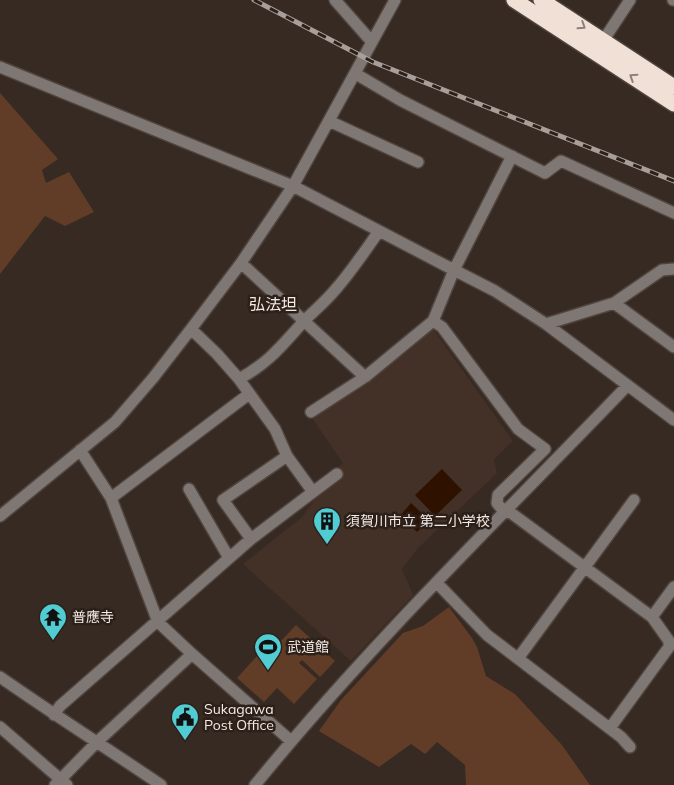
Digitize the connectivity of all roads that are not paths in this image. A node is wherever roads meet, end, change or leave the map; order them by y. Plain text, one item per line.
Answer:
1 (335, 0) edge
2 (395, 0) edge
3 (514, 0) edge
4 (541, 0) edge
5 (630, 0) edge
6 (372, 42) junction
7 (599, 47) junction
8 (0, 67) edge
9 (356, 74) junction
10 (674, 87) edge
11 (674, 104) edge
12 (329, 121) junction
13 (512, 156) junction
14 (418, 162) dead end
15 (293, 186) junction
16 (674, 213) edge
17 (378, 230) junction
18 (241, 263) junction
19 (674, 269) edge
20 (454, 270) junction
21 (614, 303) junction
22 (305, 321) junction
23 (433, 321) junction
24 (546, 324) junction
25 (191, 329) junction
26 (674, 347) edge
27 (365, 377) junction
28 (239, 380) junction
29 (627, 386) junction
30 (249, 394) junction
31 (311, 412) dead end
32 (674, 420) edge
33 (80, 450) junction
34 (287, 456) junction
35 (337, 474) dead end
36 (189, 489) dead end
37 (313, 492) junction
38 (111, 498) junction
39 (634, 500) dead end
40 (506, 511) junction
41 (0, 516) edge
42 (251, 539) junction
43 (229, 558) junction
44 (584, 568) junction
45 (437, 583) junction
46 (674, 587) edge
47 (652, 617) junction
48 (158, 622) junction
49 (192, 654) junction
50 (519, 657) junction
51 (0, 677) edge
52 (54, 715) junction
53 (0, 727) edge
54 (610, 728) junction
55 (291, 740) junction
56 (98, 742) junction
57 (630, 748) dead end
58 (61, 783) edge
59 (161, 785) edge
60 (255, 785) edge

1 - 6 street
2 - 6 street
3 - 7 highway
4 -> 7 highway
5 - 7 street
6 - 9 street
7 - 10 highway
11 -> 7 highway
8 - 15 street
9 - 12 street
9 - 13 street
12 - 14 street
12 - 15 street
13 - 16 street
13 - 20 street
15 - 17 street
15 - 18 street
17 - 20 street
17 - 22 street
18 - 22 street
18 - 25 street
19 - 21 street
20 - 23 street
20 - 24 street
21 - 24 street
21 - 26 street
22 - 27 street
22 - 28 street
23 - 27 street
23 - 40 street
24 - 29 street
25 - 28 street
25 - 33 street
27 - 31 street
28 - 30 street
29 - 32 street
29 - 40 street
30 - 34 street
30 - 38 street
33 - 38 street
33 - 41 street
34 - 37 street
34 - 42 street
35 - 37 street
36 - 43 street
37 - 42 street
38 - 48 street
39 - 44 street
40 - 44 street
40 - 45 street
42 - 43 street
43 - 48 street
44 - 47 street
44 - 50 street
45 - 50 street
45 - 55 street
46 - 47 street
47 - 54 street
48 - 49 street
48 - 52 street
49 - 55 street
49 - 56 street
50 - 54 street
51 - 52 street
52 - 56 street
53 - 58 street
54 - 57 street
55 - 60 street
56 - 58 street
56 - 59 street

